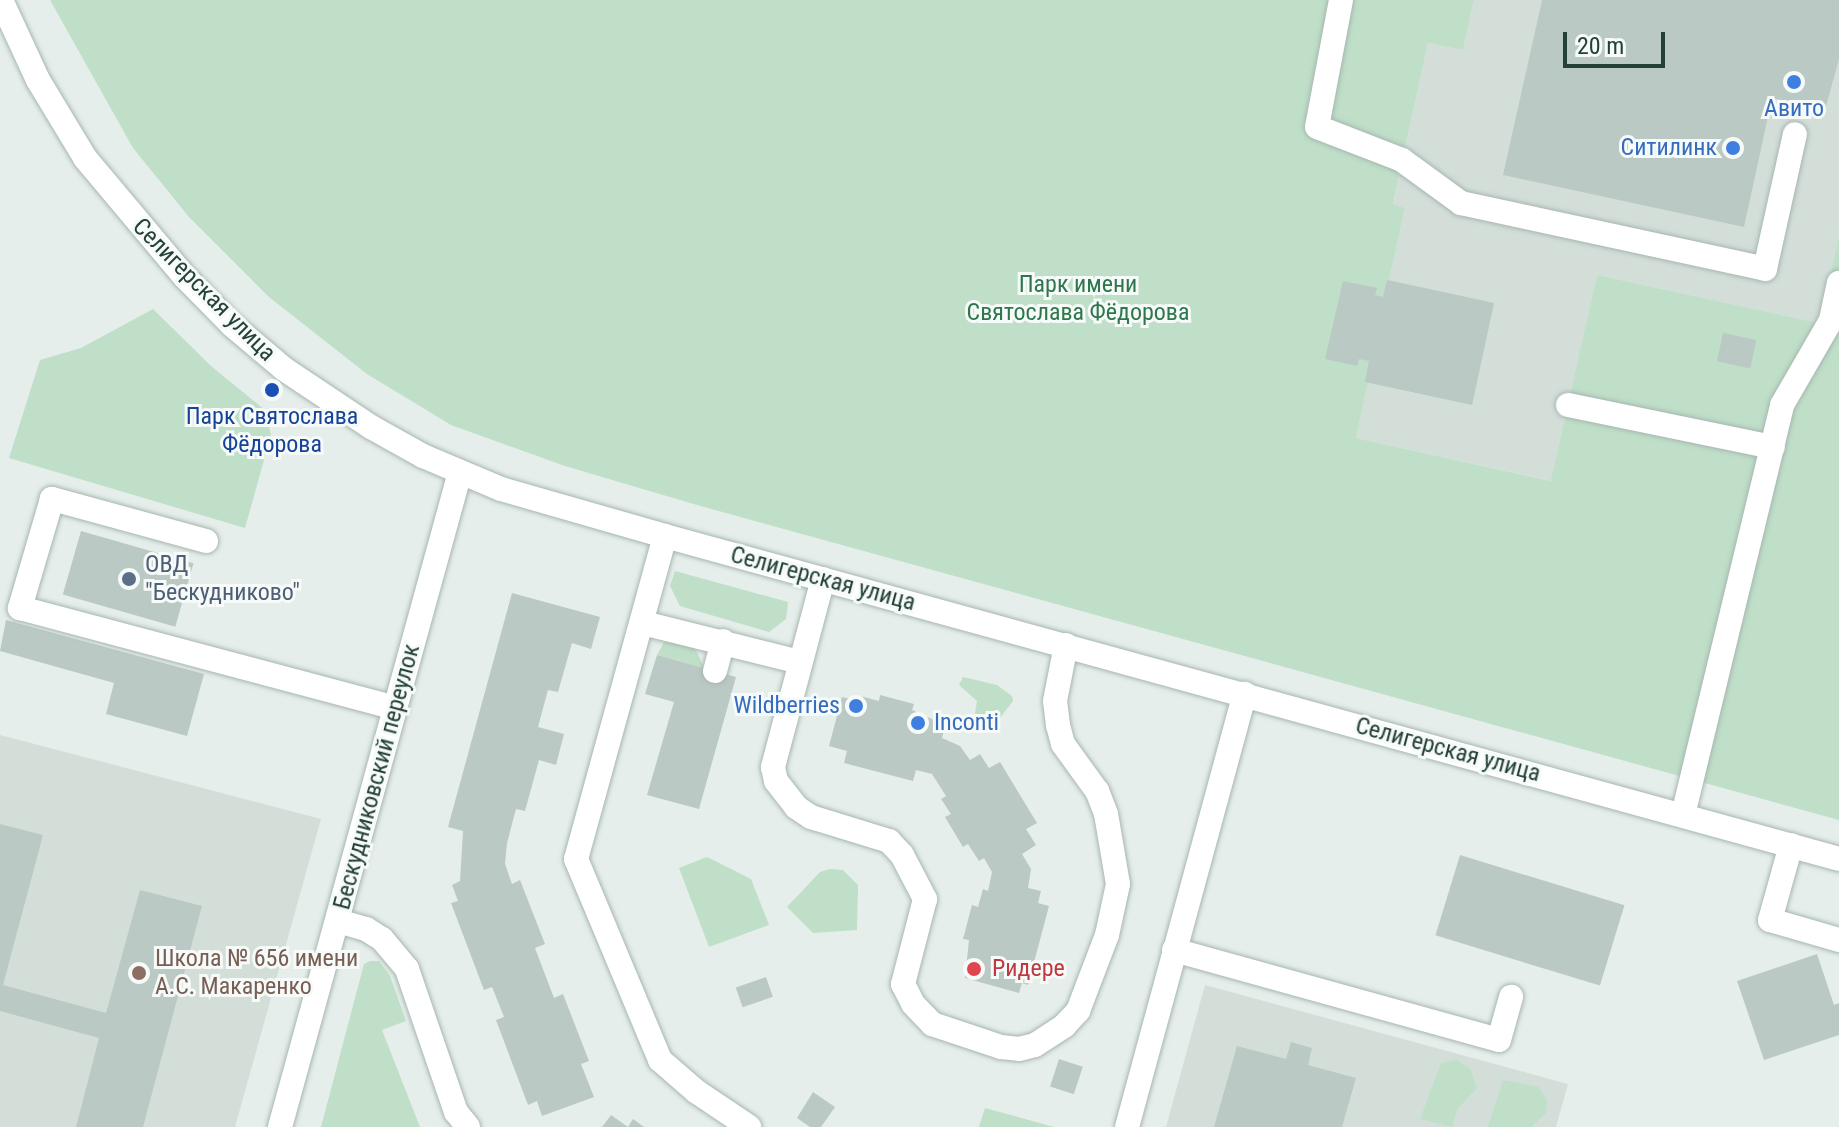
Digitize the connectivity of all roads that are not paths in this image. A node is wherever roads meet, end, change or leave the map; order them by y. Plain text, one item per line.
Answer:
1 (1341, 0) edge
2 (4, 17) edge
3 (1795, 134) dead end
4 (1839, 283) edge
5 (1568, 405) dead end
6 (1773, 447) junction
7 (460, 472) junction
8 (665, 536) junction
9 (206, 541) dead end
10 (823, 579) junction
11 (643, 623) junction
12 (723, 641) junction
13 (1066, 645) junction
14 (800, 662) junction
15 (715, 671) dead end
16 (1245, 694) junction
17 (396, 708) junction
18 (1683, 815) junction
19 (1791, 845) junction
20 (1839, 859) edge
21 (338, 921) junction
22 (1839, 940) edge
23 (1174, 950) junction
24 (1511, 997) dead end
25 (280, 1127) edge
26 (468, 1127) edge
27 (749, 1127) edge
28 (1127, 1127) edge

1 - 3 street
2 - 7 street, Селигерская улица
4 - 6 street
5 - 6 street
6 - 18 street
7 - 8 street, Селигерская улица
7 - 17 street, Бескудниковский переулок
8 - 10 street, Селигерская улица
8 - 11 street
9 - 17 street
10 - 13 street, Селигерская улица
10 - 14 street
11 - 12 street
11 - 27 street
12 - 14 street
12 - 15 street
13 - 14 street
13 - 16 street, Селигерская улица
16 - 18 street, Селигерская улица
16 - 23 street
17 - 21 street, Бескудниковский переулок
18 - 19 street, Селигерская улица
19 - 20 street, Селигерская улица
19 - 22 street
21 - 25 street, Бескудниковский переулок
21 - 26 street
23 - 24 street
23 - 28 street

